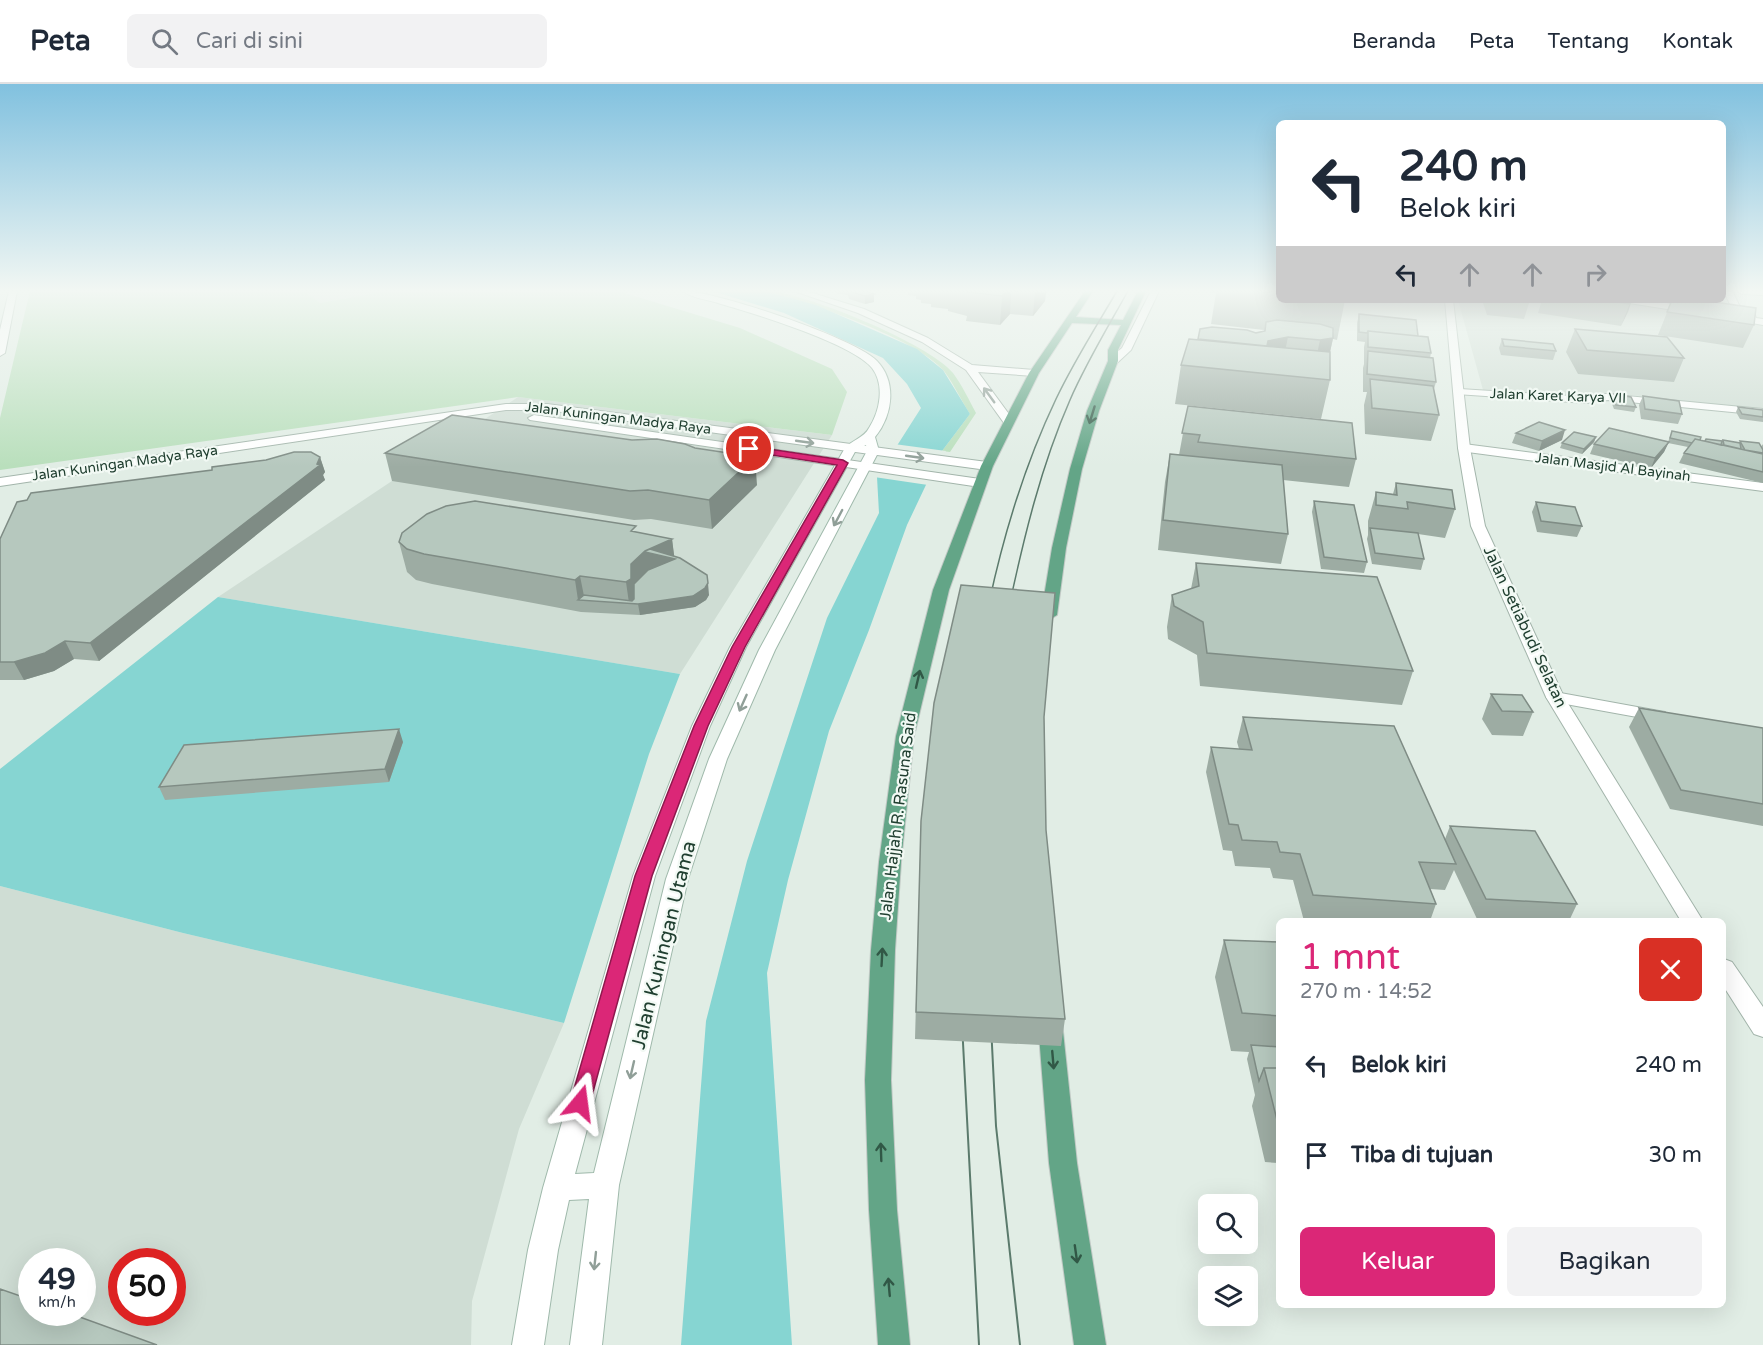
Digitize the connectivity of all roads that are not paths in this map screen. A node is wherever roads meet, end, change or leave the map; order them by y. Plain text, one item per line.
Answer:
1 (852, 350) edge
2 (941, 350) edge
3 (1050, 350) edge
4 (1113, 350) edge
5 (1126, 350) edge
6 (1455, 350) edge
7 (1113, 361) junction
8 (970, 368) junction
9 (1034, 373) junction
10 (1460, 392) junction
11 (1763, 412) edge
12 (1008, 421) junction
13 (1464, 448) junction
14 (866, 455) junction
15 (983, 475) junction
16 (0, 482) edge
17 (1763, 487) edge
18 (1047, 630) edge
19 (1555, 697) junction
20 (1680, 720) edge
21 (1690, 918) edge
22 (1726, 971) edge
23 (1048, 995) edge
24 (1763, 1027) edge
25 (605, 1185) junction
26 (557, 1188) junction
27 (528, 1345) edge
28 (586, 1345) edge
29 (894, 1345) edge
30 (1090, 1345) edge

1 - 14 street, Jalan Kuningan Utama
2 - 8 street
3 - 9 main road, Jalan Hajjah R. Rasuna Said
4 - 7 main road
5 - 7 street
6 - 10 street, Jalan Setiabudi Selatan
7 -> 18 main road
8 - 9 street
12 -> 8 street
9 - 12 main road, Jalan Hajjah R. Rasuna Said
10 - 11 street, Jalan Karet Karya VII
10 - 13 street, Jalan Setiabudi Selatan
12 - 15 main road, Jalan Hajjah R. Rasuna Said
13 - 17 street, Jalan Masjid Al Bayinah
13 - 19 street, Jalan Setiabudi Selatan
14 -> 15 street, Jalan Kuningan Madya Raya
14 - 15 street, Jalan Kuningan Madya Raya
14 - 16 street, Jalan Kuningan Madya Raya
14 -> 25 street, Jalan Kuningan Utama
14 - 26 street, Jalan Kuningan Utama
29 -> 15 main road, Jalan Hajjah R. Rasuna Said
19 - 20 street
19 - 21 street, Jalan Setiabudi Selatan
22 - 24 street
23 -> 30 main road
25 - 26 street
25 -> 28 street, Jalan Kuningan Utama
26 - 27 street, Jalan Kuningan Utama

